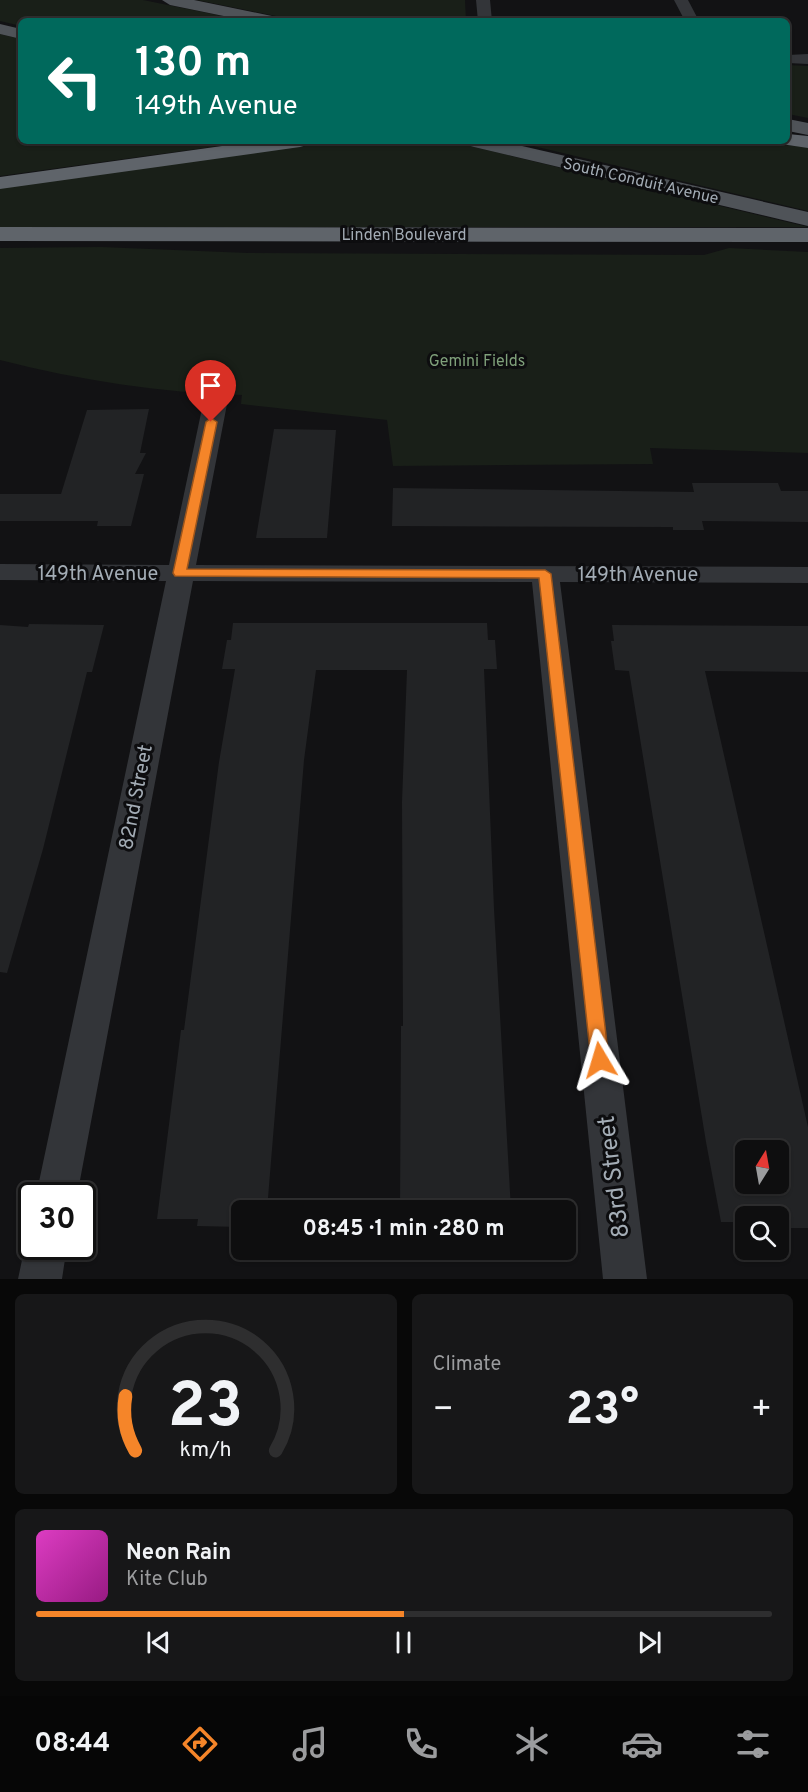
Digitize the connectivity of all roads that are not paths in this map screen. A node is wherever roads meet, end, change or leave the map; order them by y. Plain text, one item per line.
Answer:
1 (170, 0) edge
2 (483, 0) edge
3 (681, 0) edge
4 (257, 18) edge
5 (485, 18) edge
6 (690, 18) edge
7 (0, 29) edge
8 (18, 33) edge
9 (790, 59) edge
10 (808, 59) edge
11 (790, 125) edge
12 (808, 129) edge
13 (790, 140) edge
14 (808, 142) edge
15 (279, 144) edge
16 (487, 144) edge
17 (0, 183) edge
18 (808, 219) edge
19 (0, 234) edge
20 (808, 235) edge
21 (216, 399) dead end
22 (0, 573) edge
23 (179, 573) junction
24 (545, 574) junction
25 (808, 575) edge
26 (59, 1182) edge
27 (43, 1260) edge
28 (40, 1279) edge
29 (625, 1279) edge

1 - 4 main road
2 - 5 street
3 - 6 street
7 - 8 main road
9 - 10 street
11 - 12 main road
13 - 14 highway
15 - 17 highway
16 - 18 main road, South Conduit Avenue
19 - 20 highway, Linden Boulevard
21 - 23 street, 82nd Street
22 - 23 street, 149th Avenue
23 - 24 street, 149th Avenue
23 - 26 street, 82nd Street
24 - 25 street, 149th Avenue
24 - 29 street, 83rd Street
27 - 28 street

